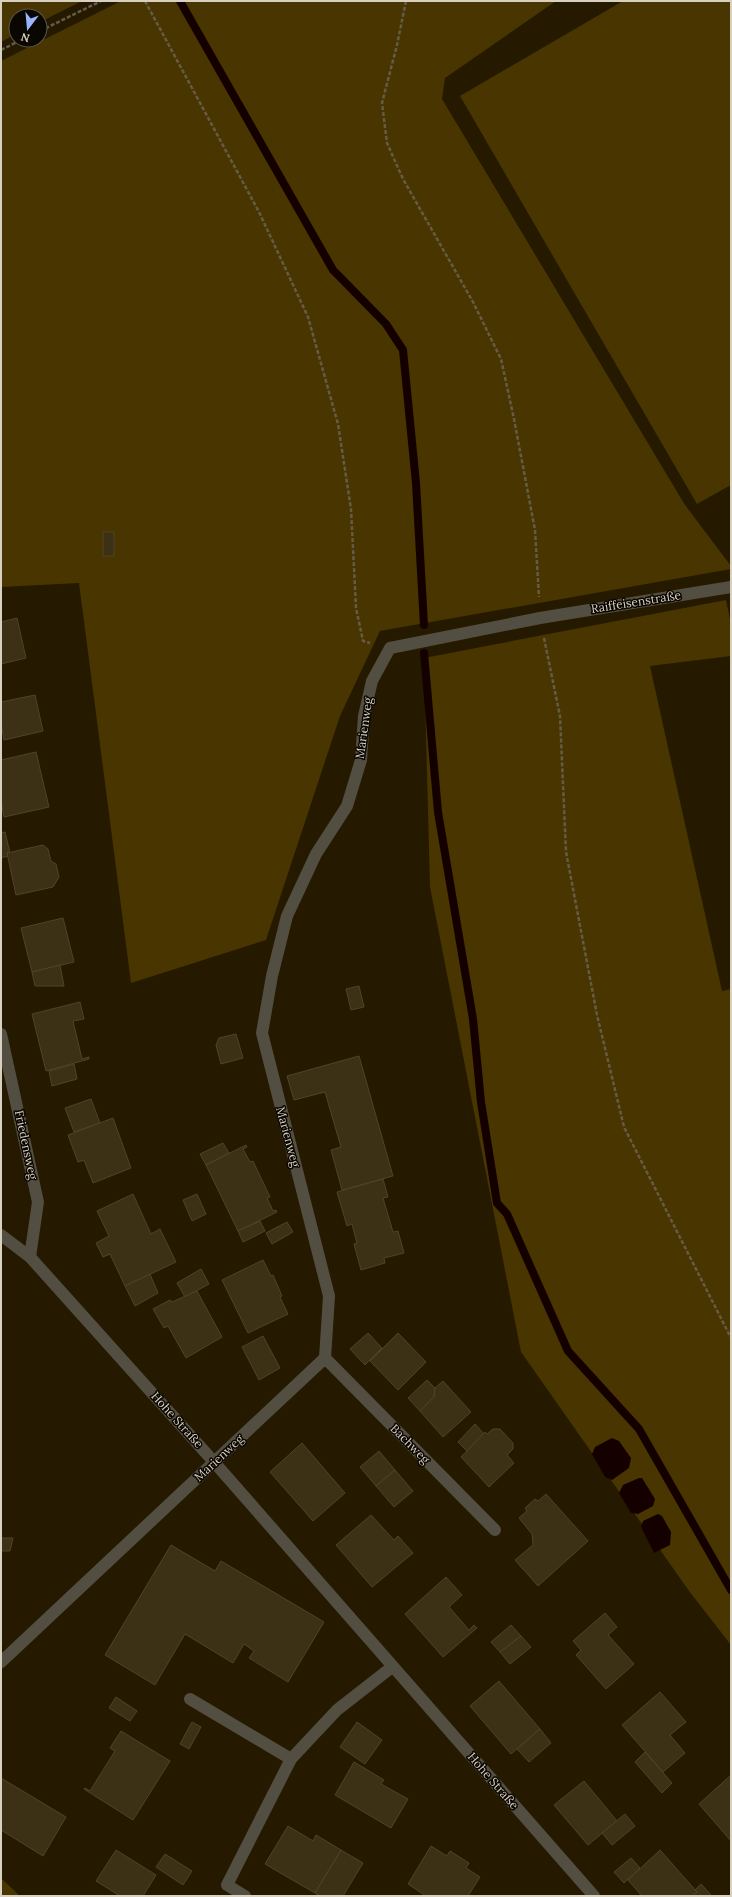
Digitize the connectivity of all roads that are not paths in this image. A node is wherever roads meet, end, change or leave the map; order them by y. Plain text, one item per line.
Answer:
1 (731, 587) edge
2 (390, 648) joint
3 (1, 1034) edge
4 (1, 1235) edge
5 (30, 1257) junction
6 (325, 1358) junction
7 (214, 1462) junction
8 (495, 1530) dead end
9 (1, 1662) edge
10 (392, 1666) junction
11 (190, 1699) dead end
12 (291, 1759) junction
13 (245, 1896) edge
14 (594, 1896) edge

1 - 2 street, Raiffeisenstraße
2 - 6 street, Marienweg
3 - 5 street, Friedensweg
4 - 5 street, Hohe Straße
5 - 7 street, Hohe Straße
6 - 7 street, Marienweg
6 - 8 street, Bachweg
7 - 9 street, Marienweg
7 - 10 street, Hohe Straße
10 - 12 street
10 - 14 street, Hohe Straße
11 - 12 street
12 - 13 street

